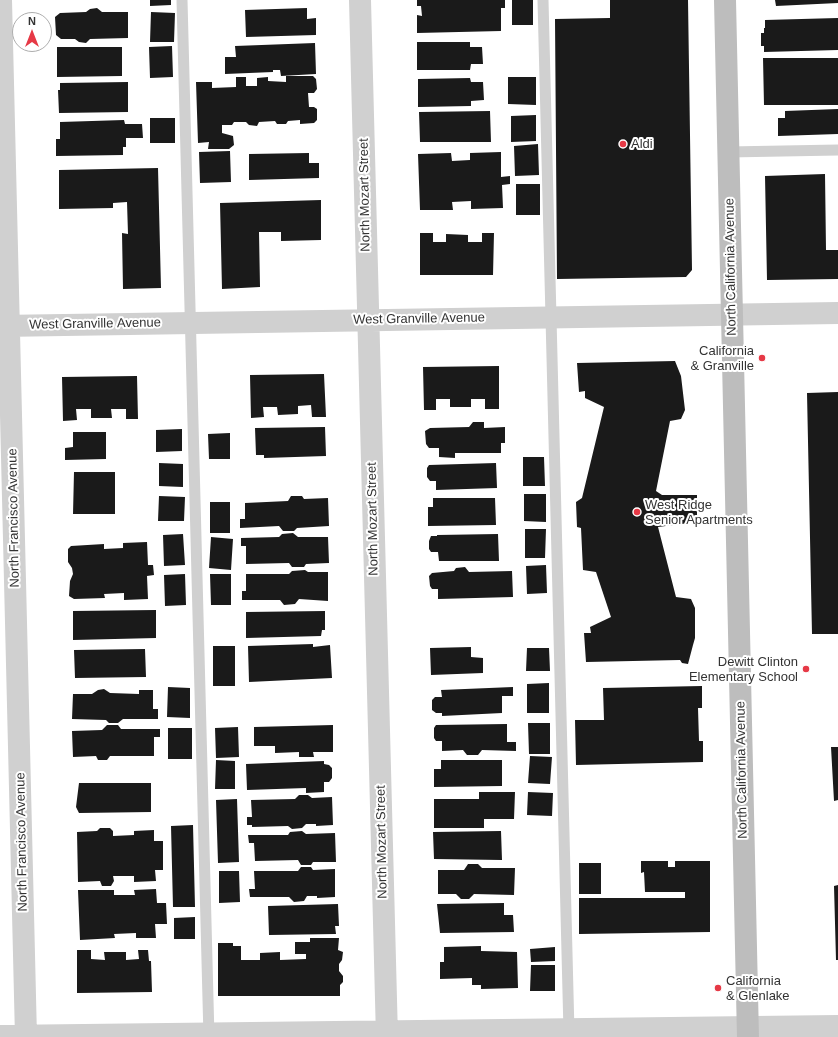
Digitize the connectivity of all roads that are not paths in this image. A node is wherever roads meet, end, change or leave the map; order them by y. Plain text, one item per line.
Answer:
1 (0, 0) edge
2 (182, 0) edge
3 (360, 0) edge
4 (542, 0) edge
5 (724, 0) edge
6 (838, 150) edge
7 (728, 152) junction
8 (838, 313) edge
9 (732, 315) junction
10 (551, 317) junction
11 (368, 320) junction
12 (190, 323) junction
13 (4, 326) edge
14 (838, 1026) edge
15 (748, 1032) edge
16 (569, 1033) edge
17 (386, 1034) edge
18 (209, 1035) edge
19 (0, 1036) edge
20 (26, 1036) edge

1 - 13 street, North Francisco Avenue
2 - 12 lane
3 - 11 street, North Mozart Street
4 - 10 lane
5 - 7 main road, North California Avenue
6 - 7 lane
7 - 9 main road, North California Avenue
8 - 9 street, West Granville Avenue
9 - 10 street, West Granville Avenue
9 - 15 main road, North California Avenue
10 - 11 street, West Granville Avenue
10 - 16 lane
11 - 12 street, West Granville Avenue
11 - 17 street, North Mozart Street
12 - 13 street, West Granville Avenue
12 - 18 lane
13 - 20 street, North Francisco Avenue
14 - 15 street
15 - 16 street
16 - 17 street
17 - 18 street
18 - 20 street
19 - 20 street

